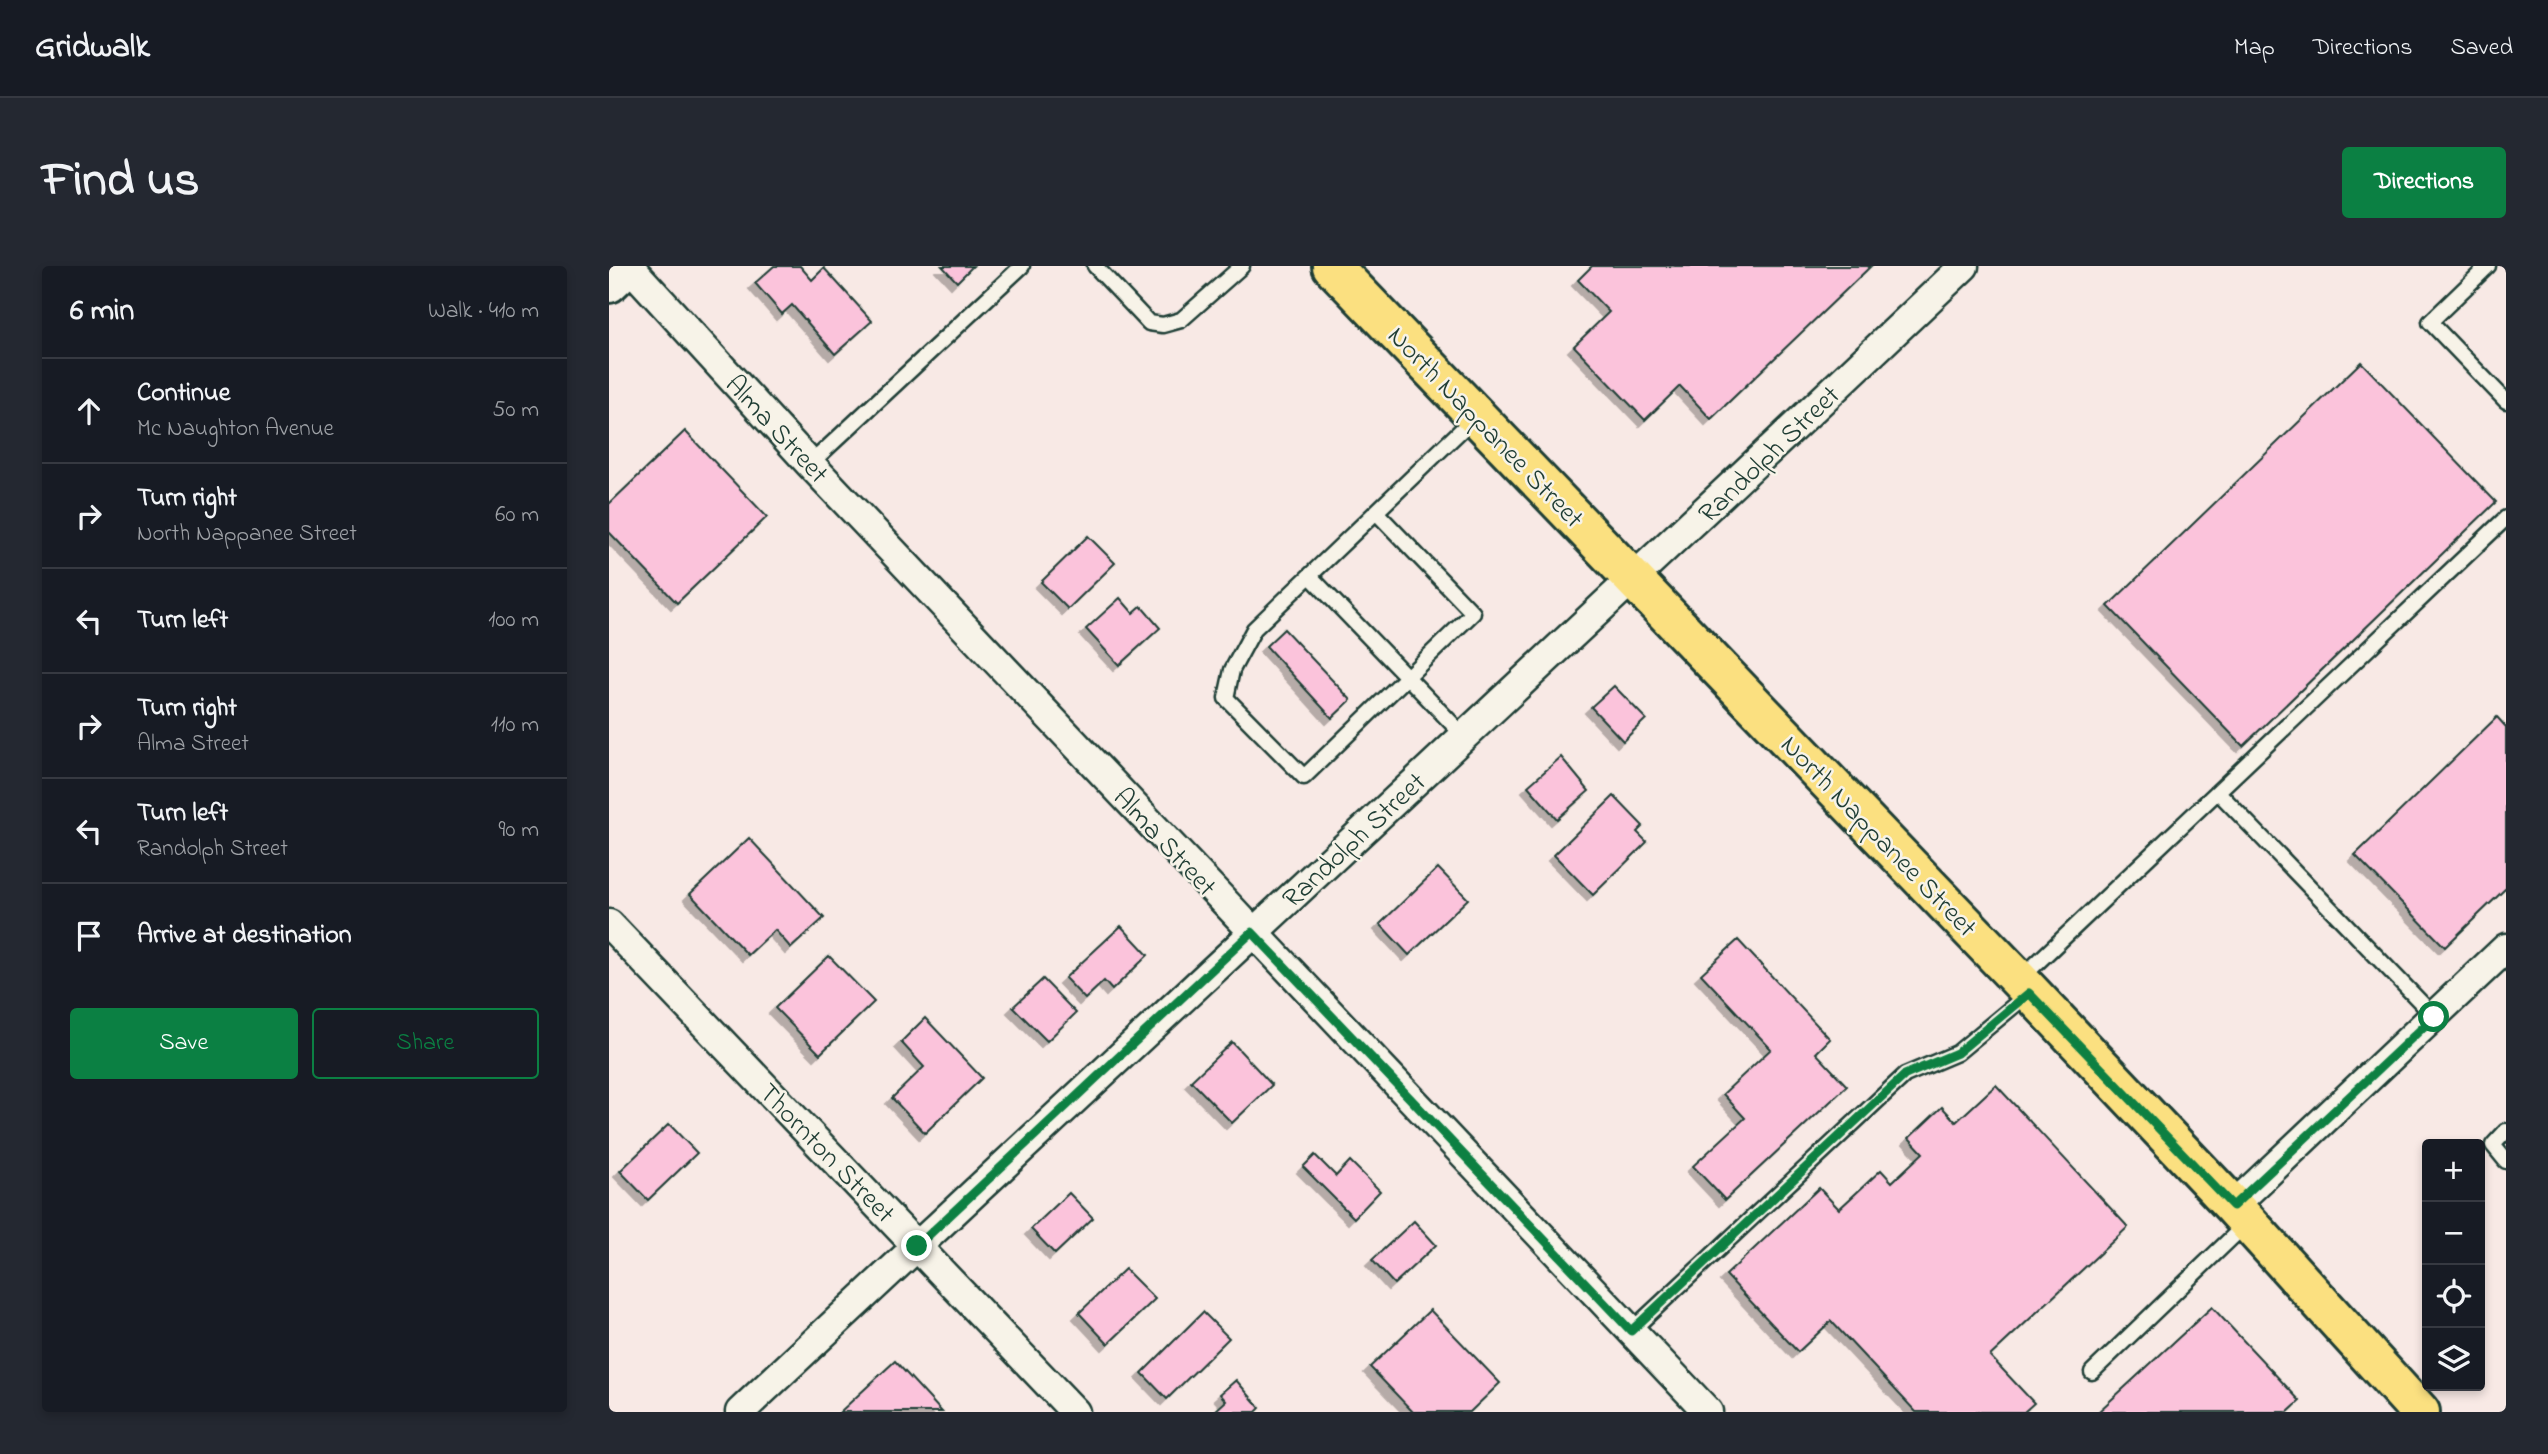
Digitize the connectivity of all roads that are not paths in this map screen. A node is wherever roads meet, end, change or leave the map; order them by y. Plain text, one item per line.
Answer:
1 (628, 266) edge
2 (1022, 266) edge
3 (1095, 266) edge
4 (1242, 266) edge
5 (1332, 266) edge
6 (1965, 266) edge
7 (2488, 266) edge
8 (609, 283) edge
9 (2506, 401) edge
10 (1477, 415) junction
11 (810, 464) junction
12 (1376, 512) junction
13 (2506, 518) edge
14 (1310, 576) junction
15 (1635, 579) junction
16 (1407, 676) junction
17 (1464, 736) junction
18 (2218, 792) junction
19 (609, 924) edge
20 (1252, 932) junction
21 (2506, 948) edge
22 (2024, 987) junction
23 (2434, 1017) junction
24 (2506, 1131) edge
25 (2506, 1161) edge
26 (2240, 1214) junction
27 (917, 1246) junction
28 (1631, 1331) junction
29 (2092, 1372) dead end
30 (2419, 1411) edge
31 (740, 1412) edge
32 (1075, 1412) edge
33 (1708, 1412) edge

1 - 8 street
1 - 11 street, Alma Street
2 - 11 lane
3 - 4 lane
5 - 10 main road, North Nappanee Street
6 - 15 street, Randolph Street
7 - 9 lane
10 - 12 lane
10 - 15 main road, North Nappanee Street
11 - 20 street, Alma Street
12 - 14 lane
12 - 16 lane
13 - 18 lane
14 - 16 lane
14 - 16 lane
15 - 17 street, Randolph Street
15 - 22 main road, North Nappanee Street
16 - 17 lane
17 - 20 street, Randolph Street
18 - 22 lane
18 - 23 lane
19 - 27 street, Thornton Street
20 - 27 street, Randolph Street
20 - 28 street, Alma Street
21 - 23 street
22 - 26 main road, North Nappanee Street
22 - 28 lane
23 - 26 street
24 - 25 lane
26 - 29 lane
26 - 30 main road, North Nappanee Street
27 - 31 street, Randolph Street
27 - 32 street, Thornton Street
28 - 33 street, Alma Street

